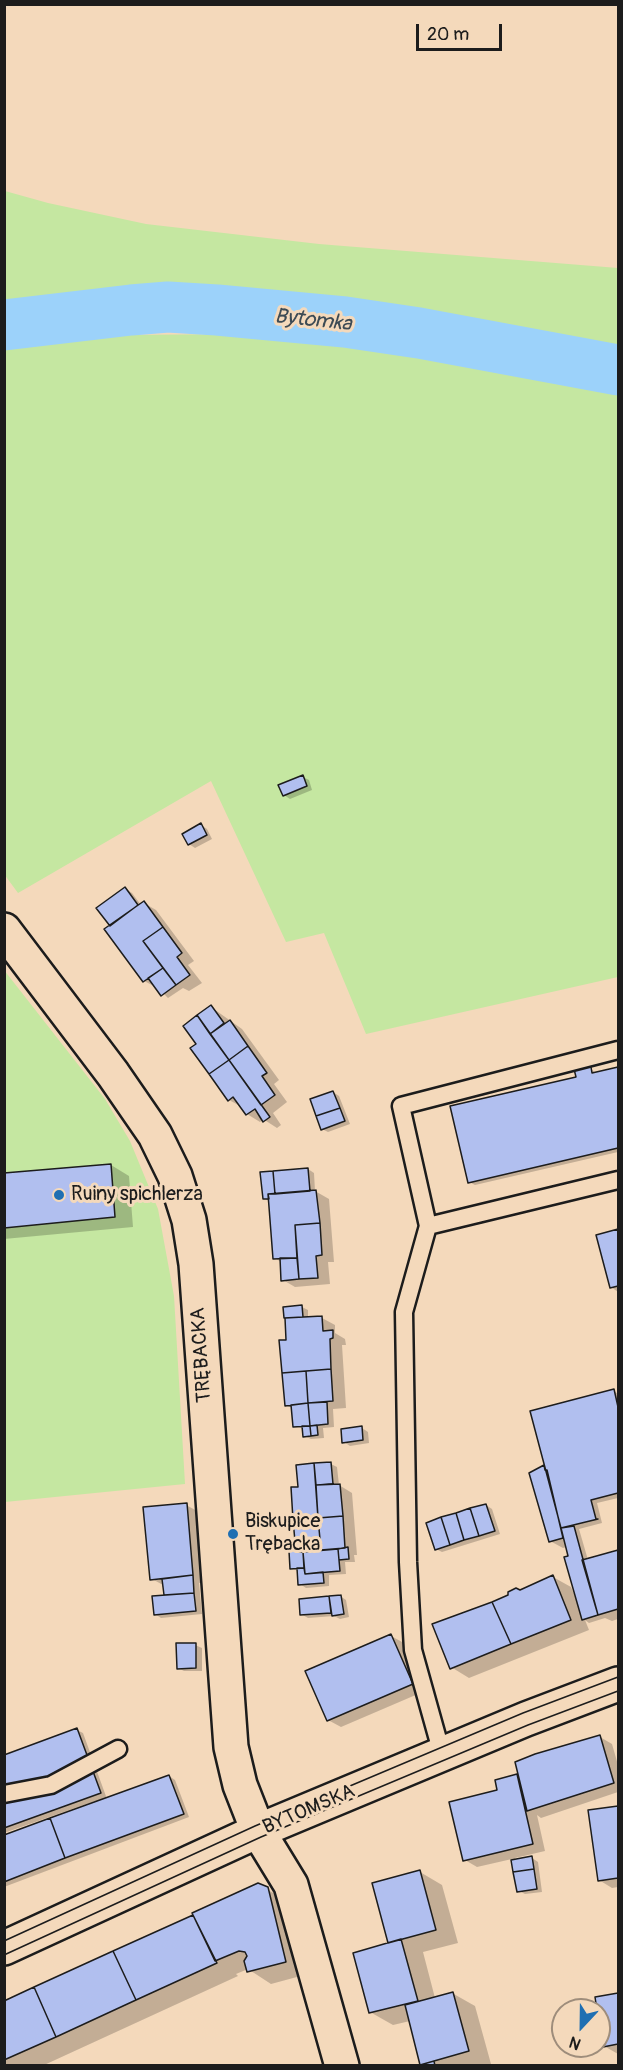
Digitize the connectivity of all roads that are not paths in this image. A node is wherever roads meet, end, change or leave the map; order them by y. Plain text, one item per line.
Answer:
1 (4, 930) edge
2 (618, 1050) edge
3 (618, 1180) edge
4 (428, 1226) junction
5 (618, 1684) edge
6 (118, 1749) dead end
7 (442, 1754) junction
8 (4, 1794) edge
9 (258, 1831) junction
10 (4, 1948) edge
11 (342, 2066) edge

1 - 9 street, TRĘBACKA
2 - 4 lane
3 - 4 lane
4 - 7 lane
5 - 7 street, BYTOMSKA
6 - 8 lane
7 - 9 street, BYTOMSKA
9 - 10 street, BYTOMSKA
9 - 11 street, TRĘBACKA

